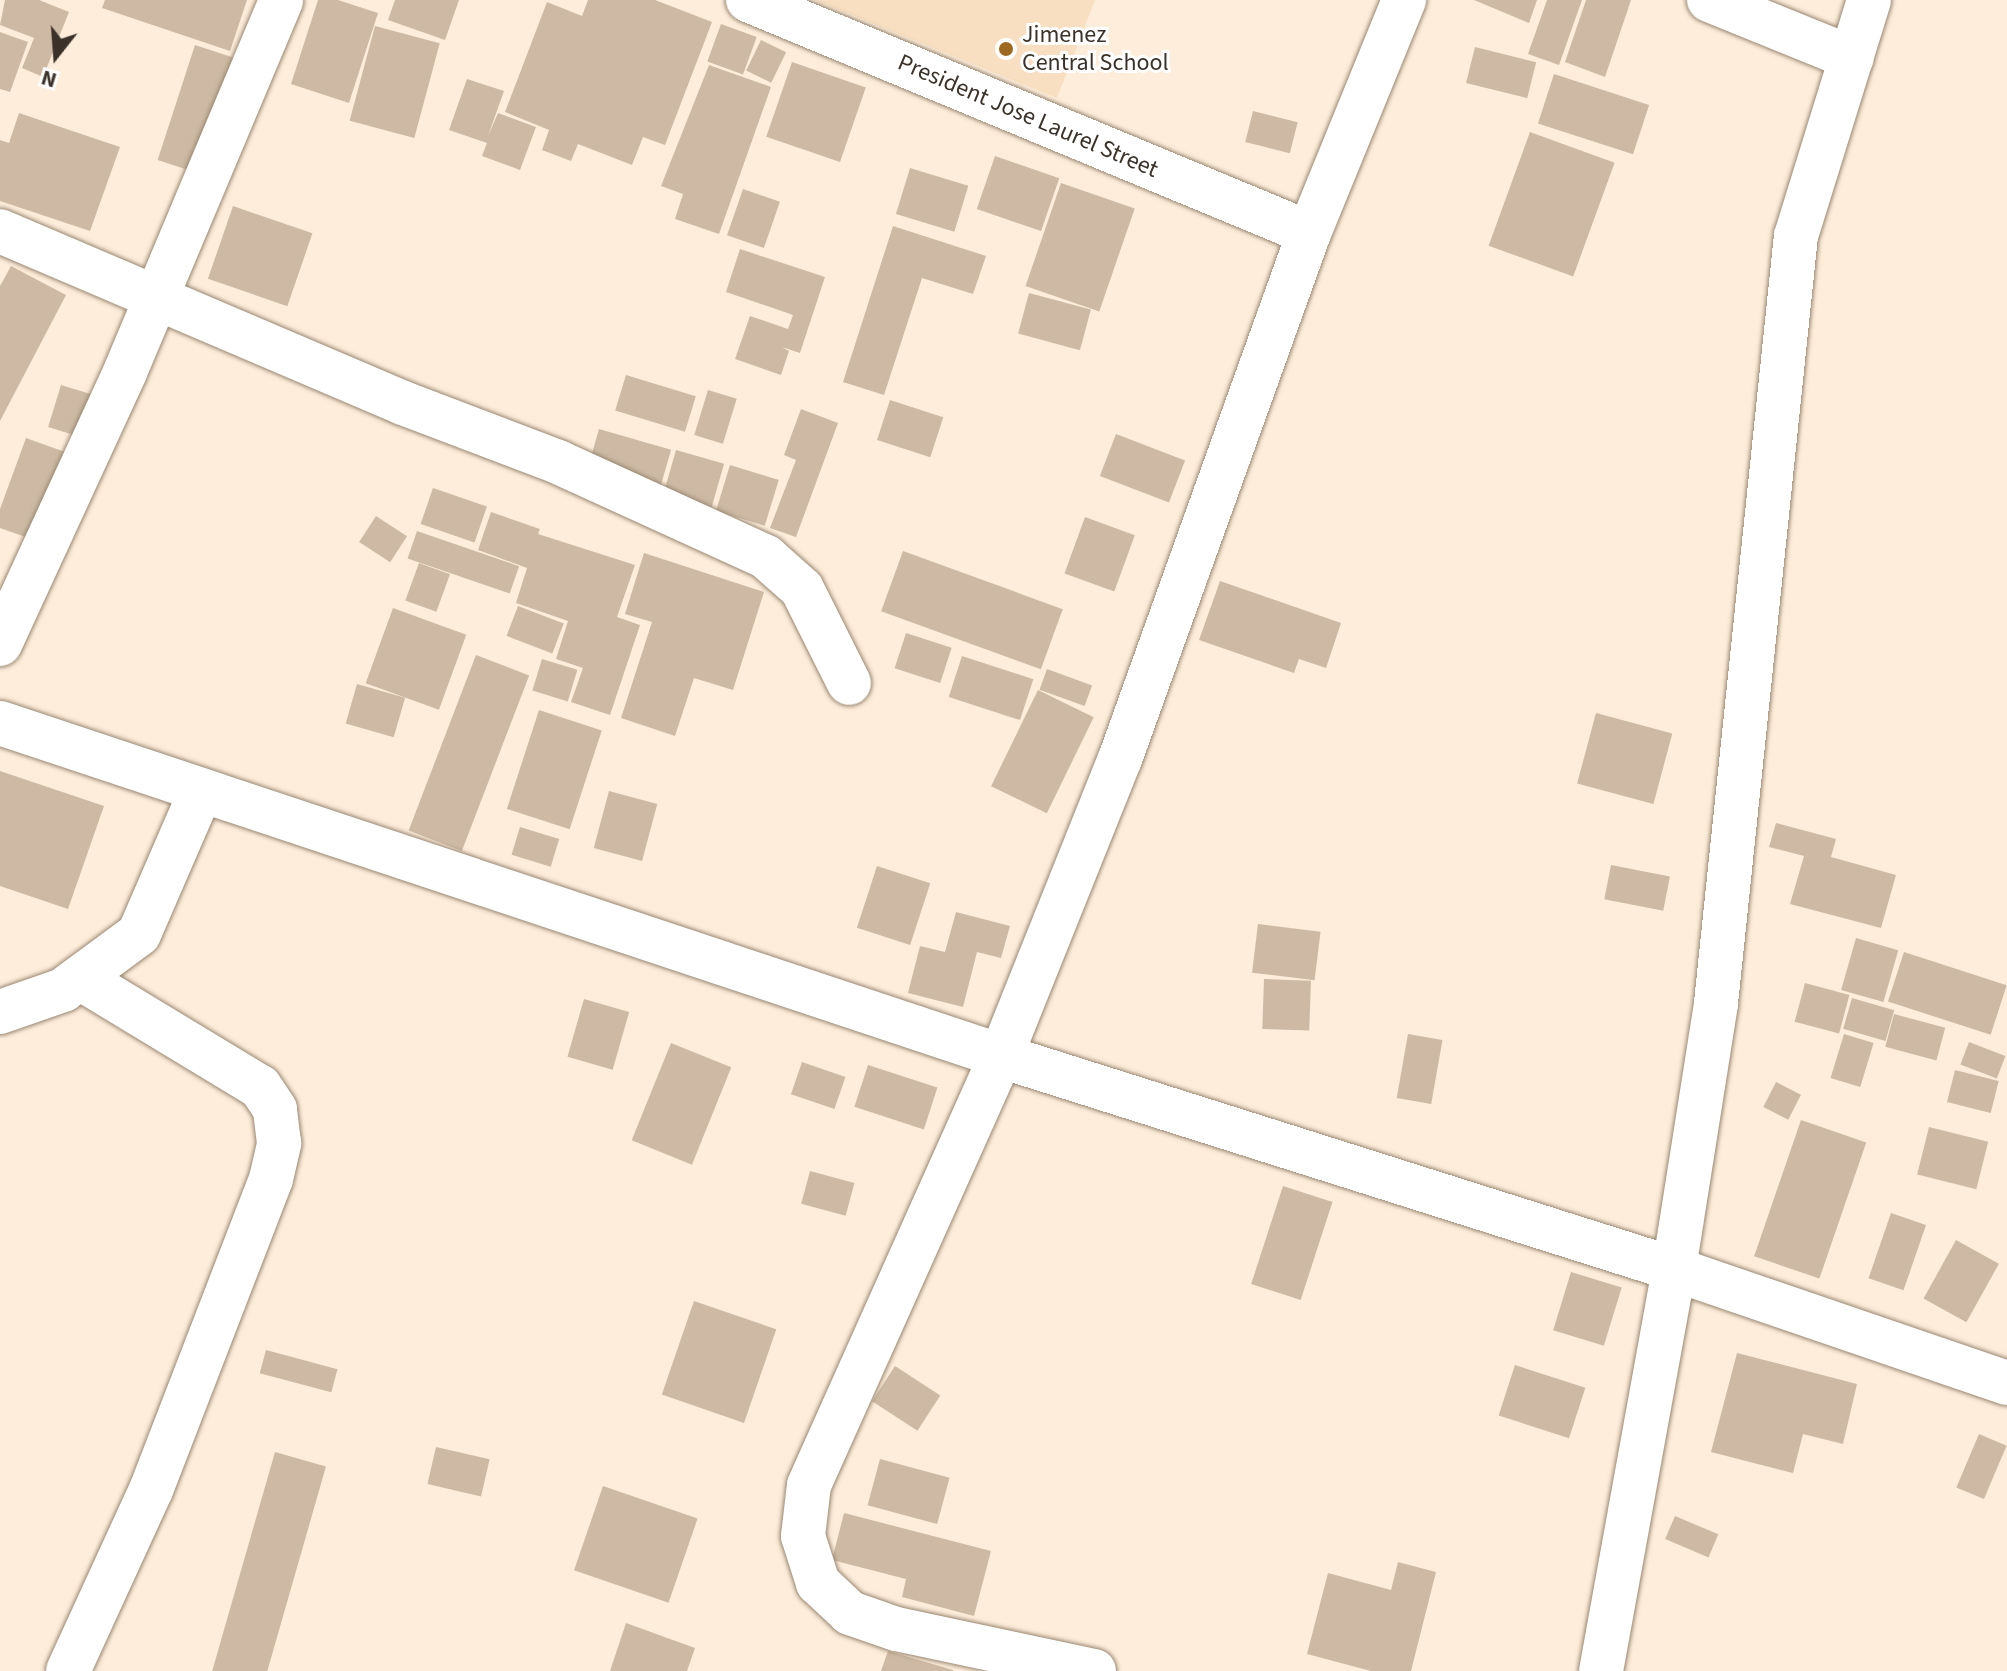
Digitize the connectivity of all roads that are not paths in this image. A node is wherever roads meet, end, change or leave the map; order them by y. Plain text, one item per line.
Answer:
1 (281, 0) edge
2 (748, 0) edge
3 (1404, 0) edge
4 (1709, 0) edge
5 (1869, 0) edge
6 (1852, 58) junction
7 (0, 231) edge
8 (1309, 233) junction
9 (157, 298) junction
10 (0, 644) edge
11 (849, 683) dead end
12 (0, 723) edge
13 (200, 793) junction
14 (80, 978) junction
15 (0, 1012) edge
16 (1001, 1056) junction
17 (1674, 1269) junction
18 (2007, 1383) edge
19 (68, 1671) edge
20 (1094, 1671) edge
21 (1601, 1671) edge

1 - 9 street
2 - 8 street, President Jose Laurel Street
3 - 8 street
4 - 6 street
5 - 6 street
6 - 17 street
7 - 9 street
8 - 16 street
9 - 10 street
9 - 11 street
12 - 13 street
13 - 14 street
13 - 16 street
14 - 15 street
14 - 19 street
16 - 17 street
16 - 20 street
17 - 18 street
17 - 21 street

